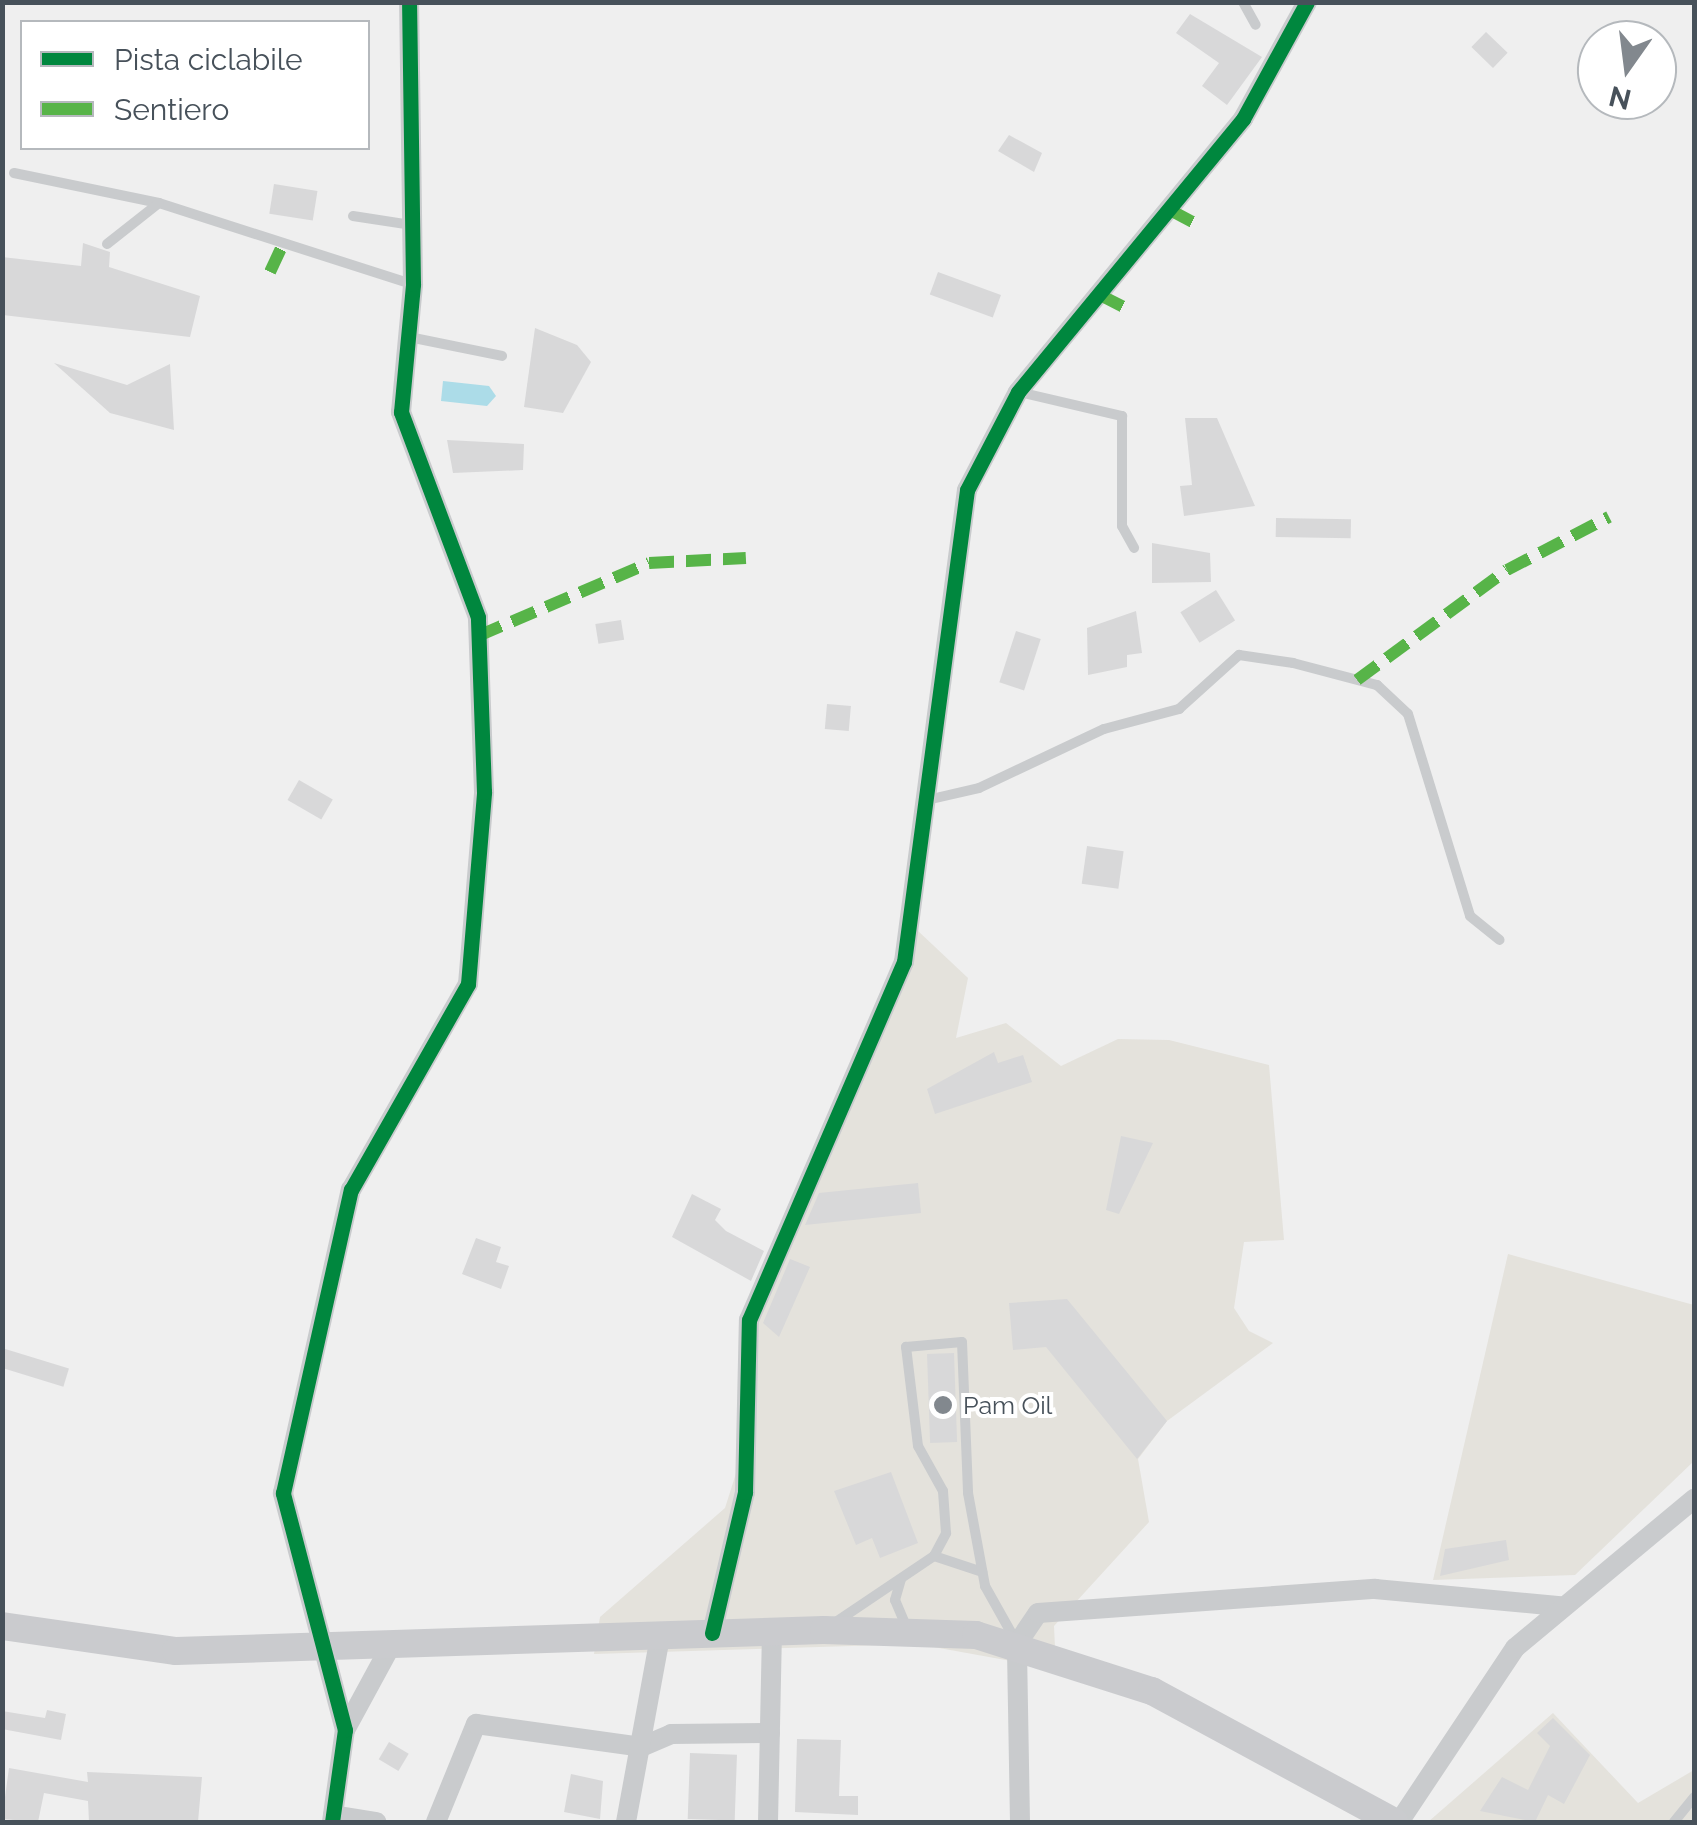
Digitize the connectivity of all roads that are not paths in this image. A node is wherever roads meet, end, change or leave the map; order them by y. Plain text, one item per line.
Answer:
1 (409, 2) edge
2 (1244, 2) edge
3 (1307, 2) edge
4 (1256, 25) dead end
5 (14, 173) dead end
6 (159, 203) junction
7 (353, 216) dead end
8 (413, 225) junction
9 (107, 244) dead end
10 (413, 284) junction
11 (408, 337) junction
12 (502, 356) dead end
13 (1018, 392) junction
14 (1134, 548) dead end
15 (921, 801) junction
16 (1500, 940) dead end
17 (1694, 1498) edge
18 (934, 1556) junction
19 (982, 1572) junction
20 (902, 1578) junction
21 (1560, 1606) junction
22 (2, 1626) edge
23 (908, 1629) junction
24 (824, 1630) junction
25 (772, 1631) junction
26 (712, 1634) junction
27 (660, 1636) junction
28 (1017, 1644) junction
29 (390, 1647) junction
30 (323, 1649) junction
31 (345, 1730) junction
32 (770, 1733) junction
33 (641, 1748) junction
34 (1694, 1797) edge
35 (332, 1818) edge
36 (376, 1822) edge
37 (436, 1822) edge
38 (626, 1822) edge
39 (768, 1822) edge
40 (1020, 1822) edge
41 (1392, 1822) edge
42 (1674, 1822) edge

1 - 8 street
2 - 4 lane
3 - 13 street
5 - 6 lane
6 - 9 lane
6 - 10 lane
7 - 8 lane
8 - 10 street
10 - 11 street
11 - 12 lane
11 - 30 street
13 - 14 lane
13 - 15 street
15 - 16 lane
15 - 26 street
17 - 21 street
18 - 19 lane
18 - 19 lane
18 - 20 lane
19 - 28 lane
20 - 23 lane
20 - 24 lane
21 - 28 street
21 - 41 street
22 - 30 main road
23 - 24 main road
23 - 28 main road
24 - 25 main road
25 - 26 main road
25 - 32 street
26 - 27 main road
27 - 29 main road
27 - 33 street
28 - 40 street
28 - 41 main road
29 - 30 main road
29 - 31 street
30 - 31 street
31 - 35 street
32 - 33 street
32 - 39 street
33 - 37 street
33 - 38 street
34 - 42 lane
35 - 36 street

